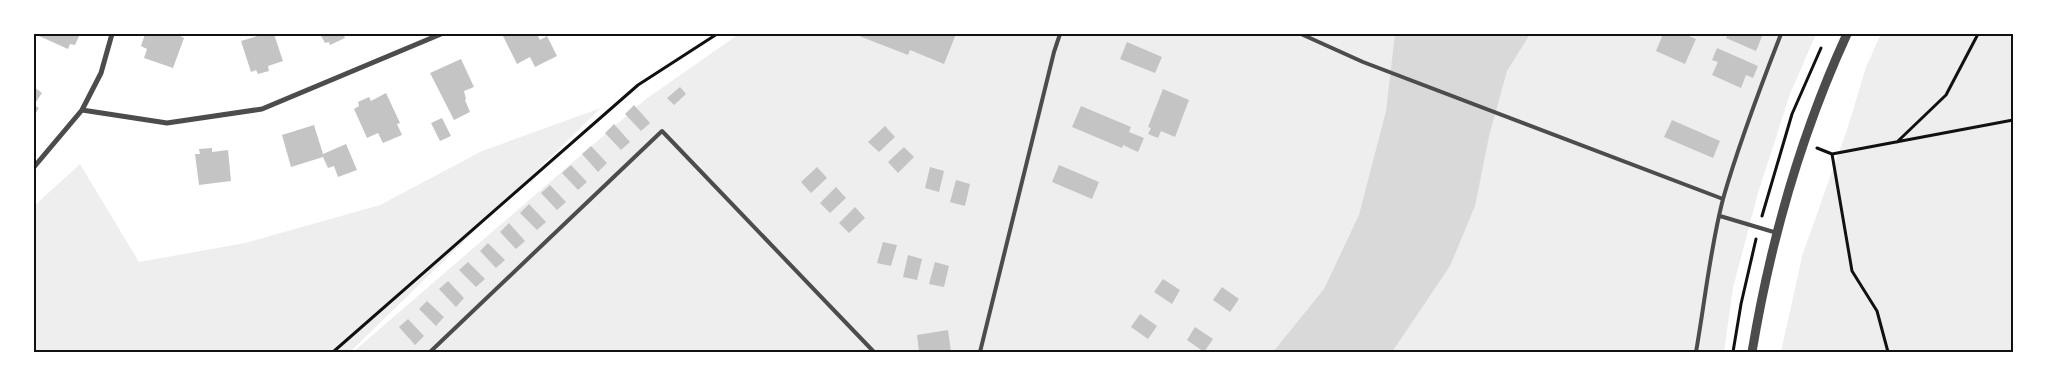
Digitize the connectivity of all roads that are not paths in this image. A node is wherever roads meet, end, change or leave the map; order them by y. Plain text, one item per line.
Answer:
1 (112, 34) edge
2 (441, 34) edge
3 (1060, 34) edge
4 (1301, 34) edge
5 (1781, 34) edge
6 (1847, 34) edge
7 (82, 110) junction
8 (34, 167) edge
9 (1723, 199) junction
10 (1720, 216) junction
11 (1778, 233) junction
12 (430, 352) edge
13 (874, 352) edge
14 (980, 352) edge
15 (1696, 352) edge
16 (1752, 352) edge

1 - 7 street
2 - 7 street
3 - 14 lane
4 - 9 lane
5 - 9 lane
6 - 11 street
7 - 8 street
9 - 10 lane
10 - 11 lane
10 - 15 lane
11 - 16 street
12 - 13 lane

